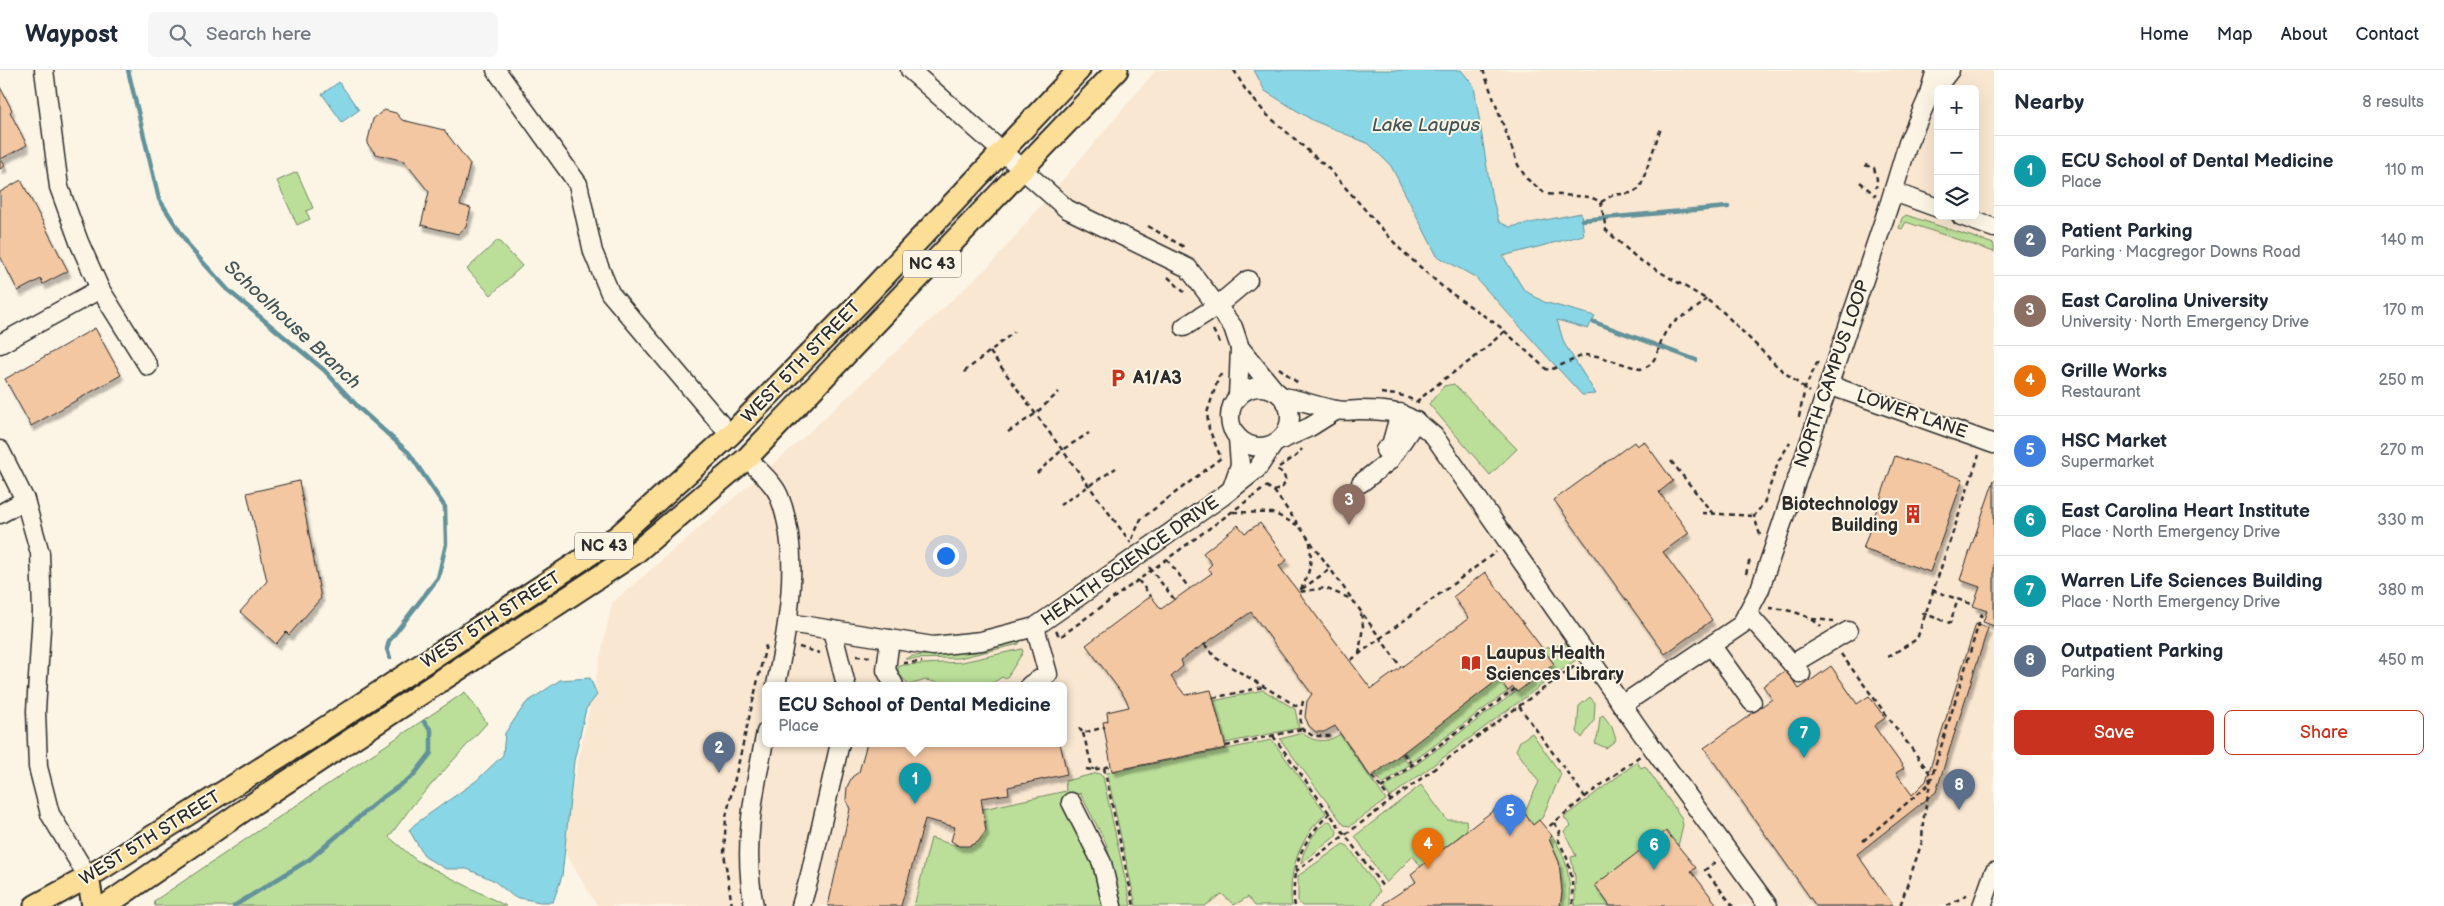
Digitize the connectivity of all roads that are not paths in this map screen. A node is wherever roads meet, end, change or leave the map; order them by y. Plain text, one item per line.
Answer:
1 (44, 70) edge
2 (496, 70) edge
3 (910, 70) edge
4 (1079, 70) edge
5 (1117, 70) edge
6 (1936, 70) edge
7 (1950, 70) edge
8 (1927, 100) junction
9 (1002, 152) junction
10 (1022, 170) junction
11 (1894, 192) junction
12 (1934, 207) edge
13 (1972, 220) edge
14 (1994, 228) edge
15 (1248, 280) dead end
16 (100, 289) junction
17 (1217, 306) junction
18 (1184, 327) dead end
19 (0, 344) edge
20 (1240, 348) junction
21 (148, 366) dead end
22 (1829, 384) junction
23 (1279, 394) junction
24 (1238, 397) junction
25 (1337, 410) junction
26 (1400, 412) junction
27 (1416, 421) junction
28 (730, 435) junction
29 (1238, 438) junction
30 (1277, 442) junction
31 (1989, 442) edge
32 (0, 450) edge
33 (747, 458) junction
34 (1232, 489) junction
35 (25, 500) junction
36 (0, 514) edge
37 (1747, 613) junction
38 (789, 623) junction
39 (1842, 626) road end
40 (1035, 627) junction
41 (832, 630) junction
42 (890, 639) junction
43 (1711, 645) junction
44 (777, 682) edge
45 (845, 682) edge
46 (892, 682) edge
47 (1035, 682) edge
48 (1752, 702) dead end
49 (1622, 705) junction
50 (763, 747) edge
51 (839, 747) edge
52 (1071, 802) dead end
53 (1994, 872) edge
54 (88, 876) junction
55 (116, 902) edge
56 (35, 906) edge
57 (93, 906) edge
58 (754, 906) edge
59 (800, 906) edge
60 (1112, 906) edge
61 (1768, 906) edge
62 (1982, 906) edge

1 - 16 street
2 - 28 street
3 - 9 street
4 - 9 main road, WEST 5TH STREET / NC 43
5 - 10 main road, WEST 5TH STREET / NC 43
6 - 8 street, NORTH CAMPUS LOOP
7 - 8 street, NORTH CAMPUS LOOP
8 - 11 street, NORTH CAMPUS LOOP
9 - 10 street
9 - 28 main road, WEST 5TH STREET / NC 43
10 - 17 street
10 - 33 main road, WEST 5TH STREET / NC 43
11 - 12 street
11 - 22 street, NORTH CAMPUS LOOP
13 - 14 street
15 - 17 street
16 - 19 street
16 - 21 street
17 - 18 street
17 - 20 street
20 - 23 street
20 - 24 street
22 - 31 street, LOWER LANE
22 - 37 street, NORTH CAMPUS LOOP
23 - 24 street
23 - 25 street
23 - 30 street
24 - 29 street
25 - 26 street
25 - 30 street
26 - 27 street
26 - 27 street
27 - 49 street
28 - 54 main road, WEST 5TH STREET / NC 43
29 - 30 street
29 - 34 street, HEALTH SCIENCE DRIVE
30 - 34 street, HEALTH SCIENCE DRIVE
32 - 35 street
33 - 38 street
33 - 55 main road, WEST 5TH STREET / NC 43
34 - 40 street, HEALTH SCIENCE DRIVE
35 - 36 street
35 - 54 street
37 - 39 street
37 - 43 street, NORTH CAMPUS LOOP
38 - 41 street, HEALTH SCIENCE DRIVE
38 - 44 street
40 - 42 street, HEALTH SCIENCE DRIVE
40 - 47 street
41 - 42 street, HEALTH SCIENCE DRIVE
41 - 45 street
42 - 46 street
43 - 48 street
43 - 49 street, NORTH CAMPUS LOOP
49 - 61 street
50 - 58 street
51 - 59 street
52 - 60 street
53 - 62 street
54 - 55 main road
54 - 56 main road, WEST 5TH STREET / NC 43
54 - 57 main road

